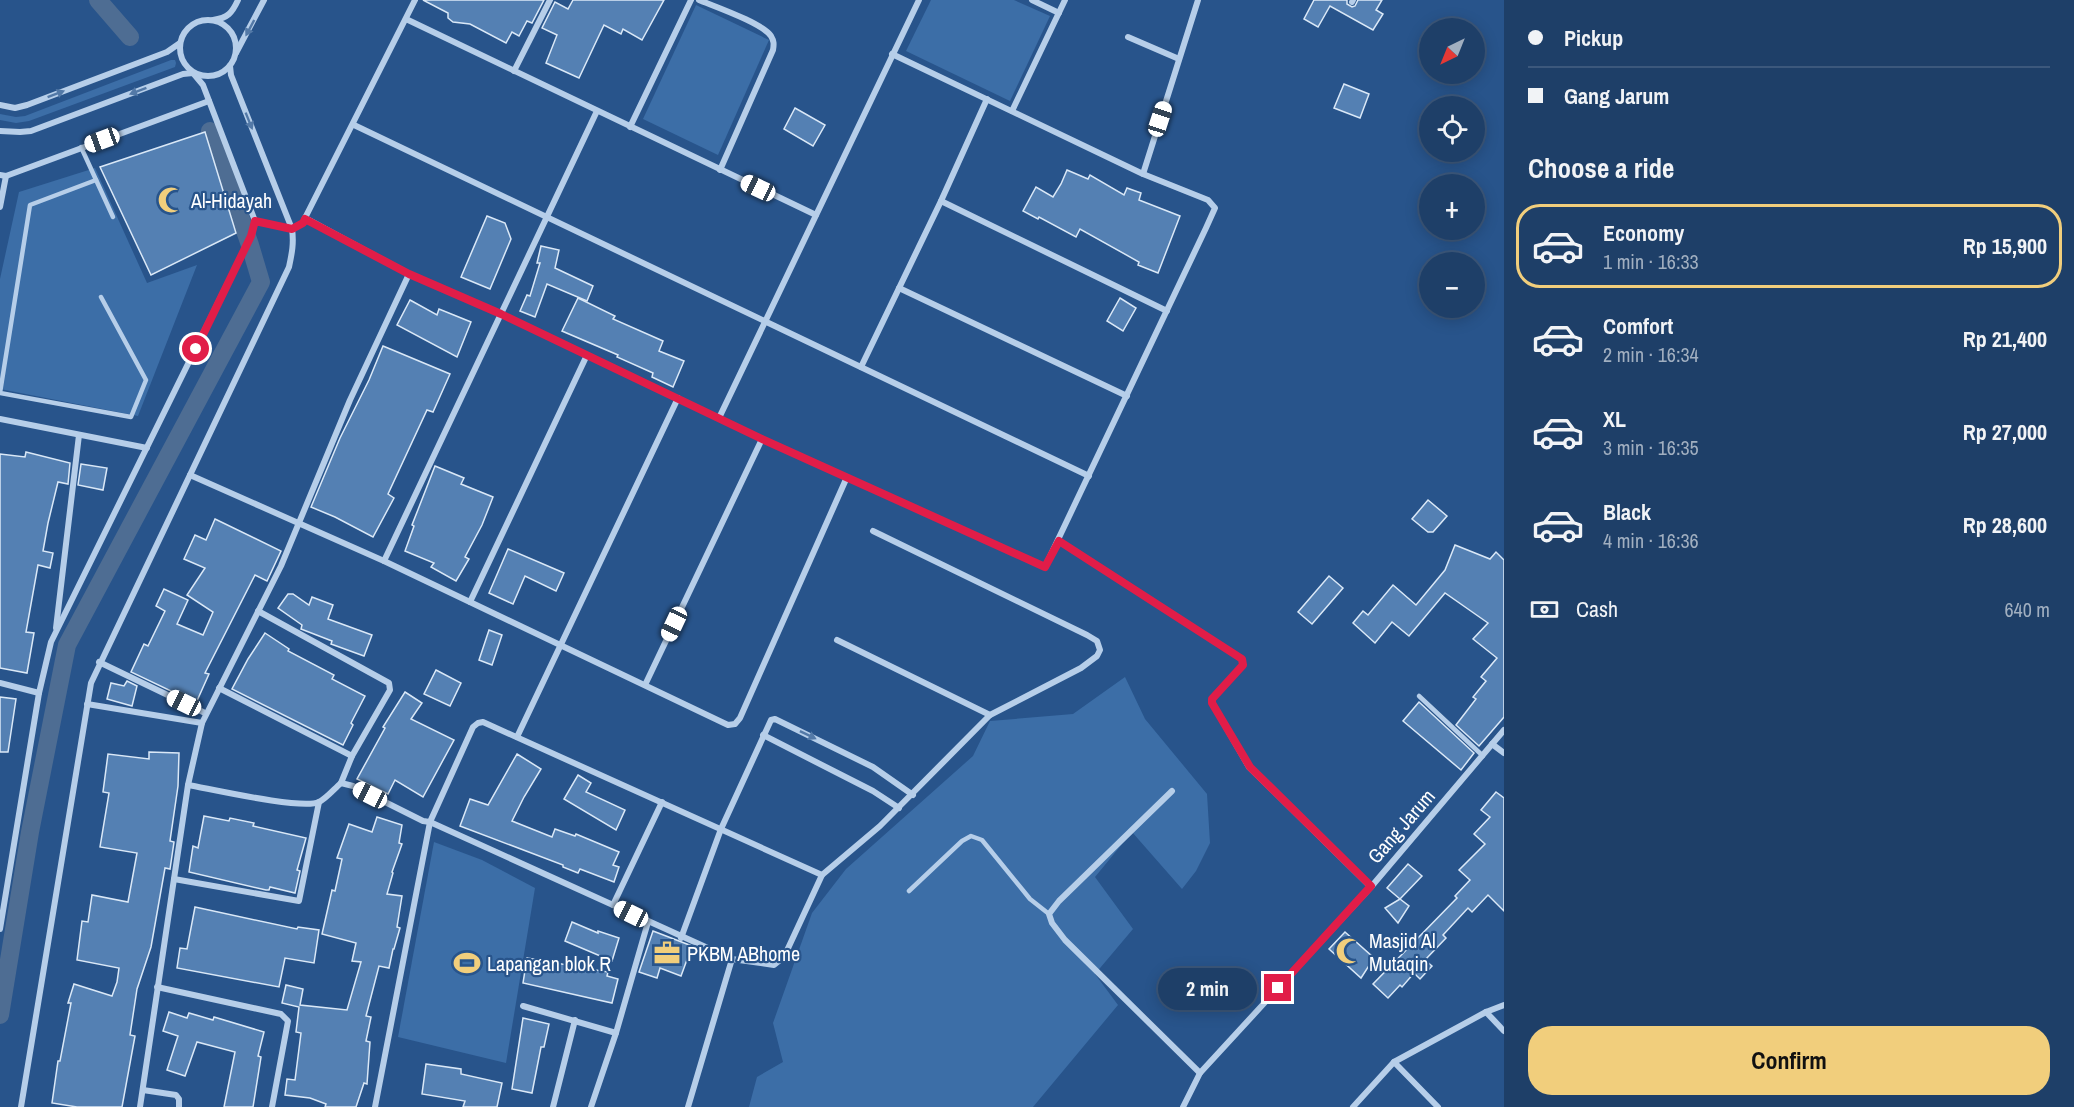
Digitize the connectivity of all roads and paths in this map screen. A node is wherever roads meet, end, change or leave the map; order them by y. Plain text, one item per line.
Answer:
1 (238, 0) edge
2 (264, 0) edge
3 (416, 0) edge
4 (550, 0) edge
5 (691, 0) edge
6 (699, 0) edge
7 (919, 0) edge
8 (1032, 0) edge
9 (1065, 0) edge
10 (1198, 0) edge
11 (1059, 13) junction
12 (406, 19) junction
13 (213, 21) junction
14 (1128, 37) dead end
15 (180, 43) junction
16 (892, 54) junction
17 (235, 55) junction
18 (1179, 60) junction
19 (230, 66) junction
20 (514, 71) junction
21 (193, 73) junction
22 (987, 99) junction
23 (209, 101) junction
24 (0, 105) edge
25 (597, 111) junction
26 (1012, 111) junction
27 (354, 125) junction
28 (630, 127) junction
29 (0, 131) edge
30 (81, 147) junction
31 (720, 170) junction
32 (1143, 174) junction
33 (3, 175) edge
34 (96, 180) junction
35 (941, 201) junction
36 (0, 207) edge
37 (816, 215) junction
38 (113, 217) dead end
39 (547, 217) junction
40 (305, 219) junction
41 (255, 221) junction
42 (292, 229) junction
43 (409, 274) junction
44 (899, 288) junction
45 (101, 297) dead end
46 (1167, 311) junction
47 (501, 314) junction
48 (766, 321) junction
49 (587, 355) junction
50 (861, 366) junction
51 (1127, 396) junction
52 (678, 398) junction
53 (720, 418) junction
54 (0, 419) edge
55 (79, 435) junction
56 (762, 439) junction
57 (147, 448) junction
58 (190, 475) junction
59 (1089, 476) junction
60 (847, 477) junction
61 (298, 521) junction
62 (873, 531) dead end
63 (1059, 541) junction
64 (384, 561) junction
65 (470, 602) junction
66 (258, 611) junction
67 (56, 632) junction
68 (837, 640) dead end
69 (561, 645) junction
70 (99, 663) junction
71 (0, 683) edge
72 (645, 685) junction
73 (219, 688) junction
74 (39, 693) junction
75 (1419, 696) dead end
76 (87, 704) junction
77 (205, 713) junction
78 (990, 715) junction
79 (202, 723) junction
80 (1504, 730) edge
81 (763, 735) junction
82 (517, 737) junction
83 (1492, 744) junction
84 (1504, 753) edge
85 (352, 756) junction
86 (1483, 756) junction
87 (341, 783) junction
88 (188, 785) junction
89 (1172, 791) dead end
90 (913, 795) junction
91 (319, 802) junction
92 (662, 802) junction
93 (900, 808) junction
94 (430, 822) junction
95 (721, 829) junction
96 (822, 875) junction
97 (174, 879) junction
98 (1371, 886) junction
99 (909, 891) dead end
100 (614, 905) junction
101 (1049, 914) junction
102 (648, 922) junction
103 (0, 928) edge
104 (681, 938) junction
105 (732, 959) junction
106 (157, 987) junction
107 (1504, 1005) edge
108 (523, 1006) dead end
109 (1485, 1012) junction
110 (575, 1020) junction
111 (1504, 1031) edge
112 (616, 1033) junction
113 (1394, 1062) junction
114 (1200, 1073) junction
115 (143, 1090) junction
116 (21, 1107) edge
117 (140, 1107) edge
118 (179, 1107) edge
119 (272, 1107) edge
120 (375, 1107) edge
121 (553, 1107) edge
122 (591, 1107) edge
123 (688, 1107) edge
124 (1183, 1107) edge
125 (1353, 1107) edge
126 (1438, 1107) edge

1 - 13 street
2 -> 17 street
3 - 12 street
4 - 20 street
5 - 28 street
6 - 31 street
7 - 16 street
8 - 11 street
9 - 11 street
10 - 18 street
11 - 26 street
12 - 20 street
12 - 27 street
13 - 15 street
13 - 17 street
14 - 18 street
15 - 21 street
24 -> 15 street
16 - 22 street
16 - 37 street
17 - 19 street
18 - 32 street
19 - 21 street
19 -> 42 street
20 - 25 street
21 - 23 street
21 -> 29 street
22 - 26 street
22 - 35 street
23 - 30 street
23 - 41 street
25 - 28 street
25 - 39 street
26 - 32 street
27 - 39 street
27 - 40 street
28 - 31 street
30 - 33 street
30 - 34 lane
31 - 37 street
32 - 46 street
33 - 36 street
34 - 38 lane
34 - 45 lane
35 - 44 street
35 - 46 street
37 - 48 street
39 - 47 street
39 - 48 street
40 - 42 street
40 - 43 street
41 - 42 street
41 - 57 street
42 - 58 street
43 - 47 street
43 - 61 street
44 - 50 street
44 - 51 street
46 - 51 street
47 - 49 street
47 - 64 street
48 - 50 street
48 - 53 street
49 - 52 street
49 - 65 street
50 - 59 street
51 - 59 street
52 - 53 street
52 - 69 street
53 - 56 street
54 - 55 street
55 - 57 street
55 - 67 street
56 - 60 street
56 - 72 street
57 - 67 street
58 - 61 street
58 - 70 street
59 - 63 street
60 - 63 street
60 - 72 street
61 - 64 street
61 - 66 street
62 - 78 street
63 - 98 street
64 - 65 street
65 - 69 street
66 - 73 street
66 - 85 street
67 - 74 street
68 - 78 street
69 - 72 street
69 - 82 street
70 - 76 street
70 - 77 street
71 - 74 street
73 - 77 street
73 - 85 street
74 - 103 street
75 - 86 lane
76 - 79 street
76 - 116 street
77 - 79 street
78 - 90 street
79 - 88 street
80 - 83 street, Gang Jarum
81 -> 90 street
81 - 93 street
81 - 95 street
82 - 92 street
82 - 94 street
83 - 84 street
83 - 86 street, Gang Jarum
85 - 87 street
86 - 98 street, Gang Jarum
87 - 91 street
87 - 94 street
88 - 91 street
88 - 97 street
89 - 101 street
90 - 93 street
91 - 97 street
92 - 95 street
92 - 100 street
93 - 96 street
94 - 100 street
94 - 120 street
95 - 96 street
95 - 104 street
96 - 105 street
97 - 106 street
98 - 114 street, Gang Jarum
99 - 101 lane
100 - 102 street
101 - 114 street
102 - 104 street
102 - 112 street
104 - 105 street
105 - 123 street
106 - 115 street
106 - 119 street
107 - 109 street
108 - 110 street
109 - 111 street
109 - 113 street
110 - 112 street
110 - 121 street
112 - 122 street
113 - 125 street
113 - 126 street
114 - 124 street, Gang Jarum
115 - 117 street
115 - 118 street

